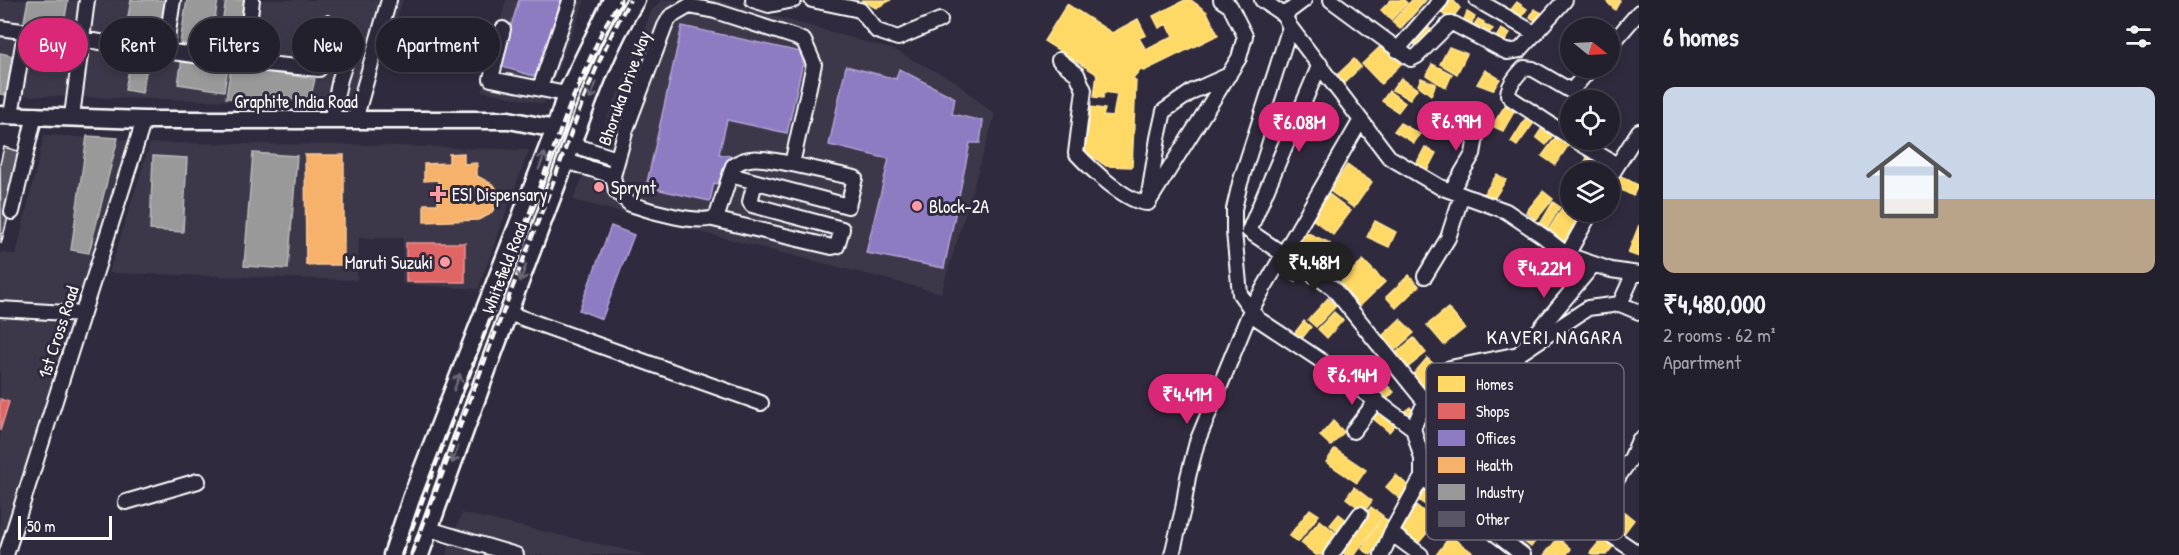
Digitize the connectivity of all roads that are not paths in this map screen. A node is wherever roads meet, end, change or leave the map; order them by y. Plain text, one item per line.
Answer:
1 (87, 0) edge
2 (173, 0) edge
3 (252, 0) edge
4 (389, 0) edge
5 (612, 0) edge
6 (636, 0) edge
7 (753, 0) edge
8 (795, 0) edge
9 (812, 0) edge
10 (1221, 0) edge
11 (1262, 0) edge
12 (1304, 0) edge
13 (1332, 0) edge
14 (1441, 0) edge
15 (1477, 0) edge
16 (1565, 0) edge
17 (1632, 0) edge
18 (570, 1) edge
19 (1639, 10) edge
20 (85, 18) edge
21 (170, 18) edge
22 (250, 18) edge
23 (940, 20) dead end
24 (1287, 21) junction
25 (0, 28) edge
26 (503, 30) dead end
27 (18, 31) edge
28 (1536, 34) junction
29 (1620, 34) edge
30 (590, 44) junction
31 (1397, 50) junction
32 (609, 51) junction
33 (1059, 60) dead end
34 (1320, 64) junction
35 (18, 65) edge
36 (78, 72) edge
37 (342, 72) edge
38 (1230, 74) junction
39 (1582, 78) edge
40 (540, 88) junction
41 (1569, 90) edge
42 (1572, 90) edge
43 (566, 94) junction
44 (6, 115) edge
45 (35, 116) junction
46 (72, 116) junction
47 (144, 120) junction
48 (355, 120) junction
49 (1361, 120) junction
50 (1479, 120) dead end
51 (331, 121) junction
52 (555, 129) junction
53 (1560, 130) edge
54 (1639, 131) edge
55 (1587, 150) edge
56 (570, 153) junction
57 (617, 159) junction
58 (1602, 162) edge
59 (1619, 162) edge
60 (792, 164) junction
61 (730, 175) junction
62 (613, 176) junction
63 (755, 182) junction
64 (1456, 193) junction
65 (1148, 203) junction
66 (848, 206) junction
67 (12, 212) dead end
68 (713, 219) junction
69 (1585, 222) edge
70 (842, 229) junction
71 (1284, 255) junction
72 (1567, 255) junction
73 (1594, 264) junction
74 (1425, 276) dead end
75 (1633, 278) edge
76 (1620, 304) junction
77 (0, 309) edge
78 (1251, 310) junction
79 (1639, 312) edge
80 (508, 313) junction
81 (82, 314) junction
82 (1519, 354) junction
83 (1475, 363) edge
84 (1512, 363) edge
85 (1377, 400) junction
86 (761, 402) dead end
87 (1425, 402) joint
88 (1413, 428) junction
89 (1353, 431) dead end
90 (1639, 440) edge
91 (1636, 459) edge
92 (1624, 475) edge
93 (1422, 477) junction
94 (1426, 480) edge
95 (198, 481) dead end
96 (126, 502) dead end
97 (1360, 514) dead end
98 (429, 529) junction
99 (1391, 533) junction
100 (1504, 540) edge
101 (1617, 540) edge
102 (483, 550) edge
103 (1335, 554) edge
104 (1639, 554) edge
105 (6, 555) edge
106 (392, 555) edge
107 (420, 555) edge
108 (516, 555) edge
109 (1172, 555) edge
110 (1382, 555) edge
111 (1421, 555) edge
112 (1523, 555) edge

1 - 20 street
2 - 21 street
3 - 22 street
4 - 48 street
5 - 30 main road
6 - 32 main road, Whitefield Road
7 - 8 street
8 - 9 street
9 - 23 street
10 - 38 street
11 - 24 street
12 - 24 street
13 - 31 street
14 - 31 street
15 - 28 street
16 - 28 street
17 - 19 street
18 - 40 street
19 - 29 street
24 - 34 street
24 - 78 street
25 - 27 street
26 - 40 street
28 - 31 street
30 - 32 main road
30 - 43 main road
32 -> 56 main road, Whitefield Road
33 - 65 street
34 - 49 street
34 - 71 street
35 - 44 street
36 - 46 street
37 - 51 street
38 - 65 street
38 - 65 street
39 - 42 street
40 - 43 street
41 - 53 street
43 - 52 main road
44 - 45 main road, Graphite India Road
45 - 46 main road, Graphite India Road
45 - 67 street
46 - 47 main road, Graphite India Road
47 - 51 main road, Graphite India Road
47 - 81 street, 1st Cross Road
48 - 51 main road, Graphite India Road
48 - 52 main road, Graphite India Road
49 - 64 street
49 - 71 street
50 - 64 street
106 -> 52 main road, Whitefield Road
54 - 59 street
55 - 58 street
56 - 57 street, Bhoruka Drive Way
56 - 62 street
56 -> 80 main road, Whitefield Road
57 - 60 street, Bhoruka Drive Way
57 - 62 street, Bhoruka Drive Way
60 - 61 street
60 - 66 street
61 - 63 street
61 - 68 street
62 - 68 street
63 - 66 street
63 - 70 street
64 - 72 street
64 - 74 street
66 - 70 street
68 - 70 street
69 - 72 street
71 - 78 street
71 - 87 street
72 - 73 street
73 - 75 street
73 - 82 street
75 - 76 street
76 - 79 street
76 - 82 street
77 - 81 street
78 - 85 street
78 - 109 street
80 - 86 street
80 -> 98 main road, Whitefield Road
81 - 105 street, 1st Cross Road
82 - 83 street
82 - 84 street
85 - 88 street
85 - 89 street
87 - 88 street
88 - 93 street
90 - 91 street
91 - 92 street
93 - 94 street
93 - 99 street
95 - 96 street
97 - 103 street
98 - 102 street
98 - 107 main road, Whitefield Road
99 - 110 street
99 - 111 street
100 - 112 street
101 - 104 street
102 - 108 street

